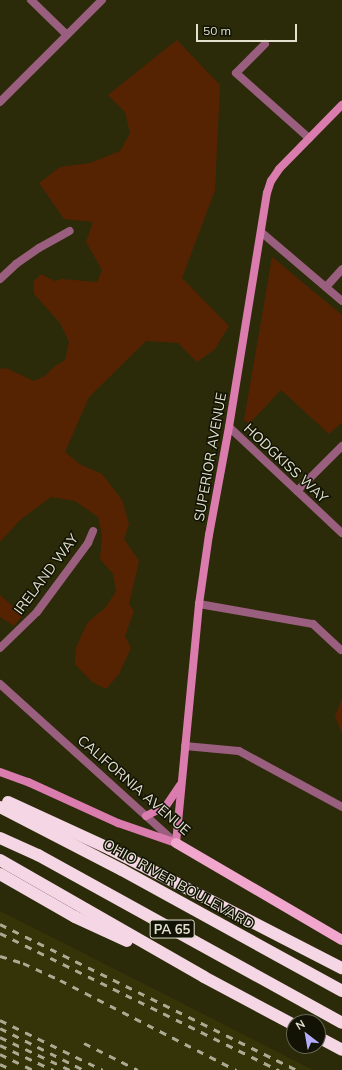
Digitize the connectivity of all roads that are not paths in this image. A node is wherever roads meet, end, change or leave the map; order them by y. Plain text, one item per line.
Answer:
1 (31, 0) edge
2 (102, 0) edge
3 (67, 36) junction
4 (265, 44) dead end
5 (0, 102) edge
6 (342, 105) edge
7 (309, 138) junction
8 (70, 231) dead end
9 (261, 232) junction
10 (342, 269) edge
11 (0, 280) edge
12 (326, 287) junction
13 (342, 301) edge
14 (229, 427) junction
15 (342, 446) edge
16 (297, 491) junction
17 (93, 531) dead end
18 (342, 533) edge
19 (199, 604) junction
20 (0, 648) edge
21 (341, 650) dead end
22 (0, 684) edge
23 (185, 746) junction
24 (0, 772) edge
25 (182, 781) junction
26 (0, 799) edge
27 (0, 807) edge
28 (342, 807) edge
29 (146, 816) junction
30 (0, 838) edge
31 (176, 843) junction
32 (0, 860) edge
33 (0, 874) edge
34 (342, 940) edge
35 (342, 968) edge
36 (204, 977) junction
37 (342, 991) edge
38 (286, 1021) edge
39 (342, 1023) edge
40 (326, 1041) edge
41 (342, 1050) edge

1 - 3 street
2 - 3 street
3 - 5 street
4 - 7 street
6 - 7 street, SUPERIOR AVENUE
7 - 9 street, SUPERIOR AVENUE
8 - 11 street
9 - 12 street
9 - 14 street, SUPERIOR AVENUE
10 - 12 street
12 - 13 street
14 - 16 street, HODGKISS WAY
14 - 19 street, SUPERIOR AVENUE
15 - 16 street
16 - 18 street, HODGKISS WAY
17 - 20 street, IRELAND WAY
19 - 21 street
19 - 23 street, SUPERIOR AVENUE
22 - 29 street, CALIFORNIA AVENUE
23 - 25 street, SUPERIOR AVENUE
23 - 28 street
24 - 31 street
25 - 29 street
25 - 31 street, SUPERIOR AVENUE
26 - 35 highway
27 - 37 highway, OHIO RIVER BOULEVARD / PA 65
29 - 31 street, CALIFORNIA AVENUE
30 - 39 highway, PA 65
31 - 34 main road, CALIFORNIA AVENUE
32 - 36 highway
33 - 36 highway
36 - 38 highway
40 - 41 highway

